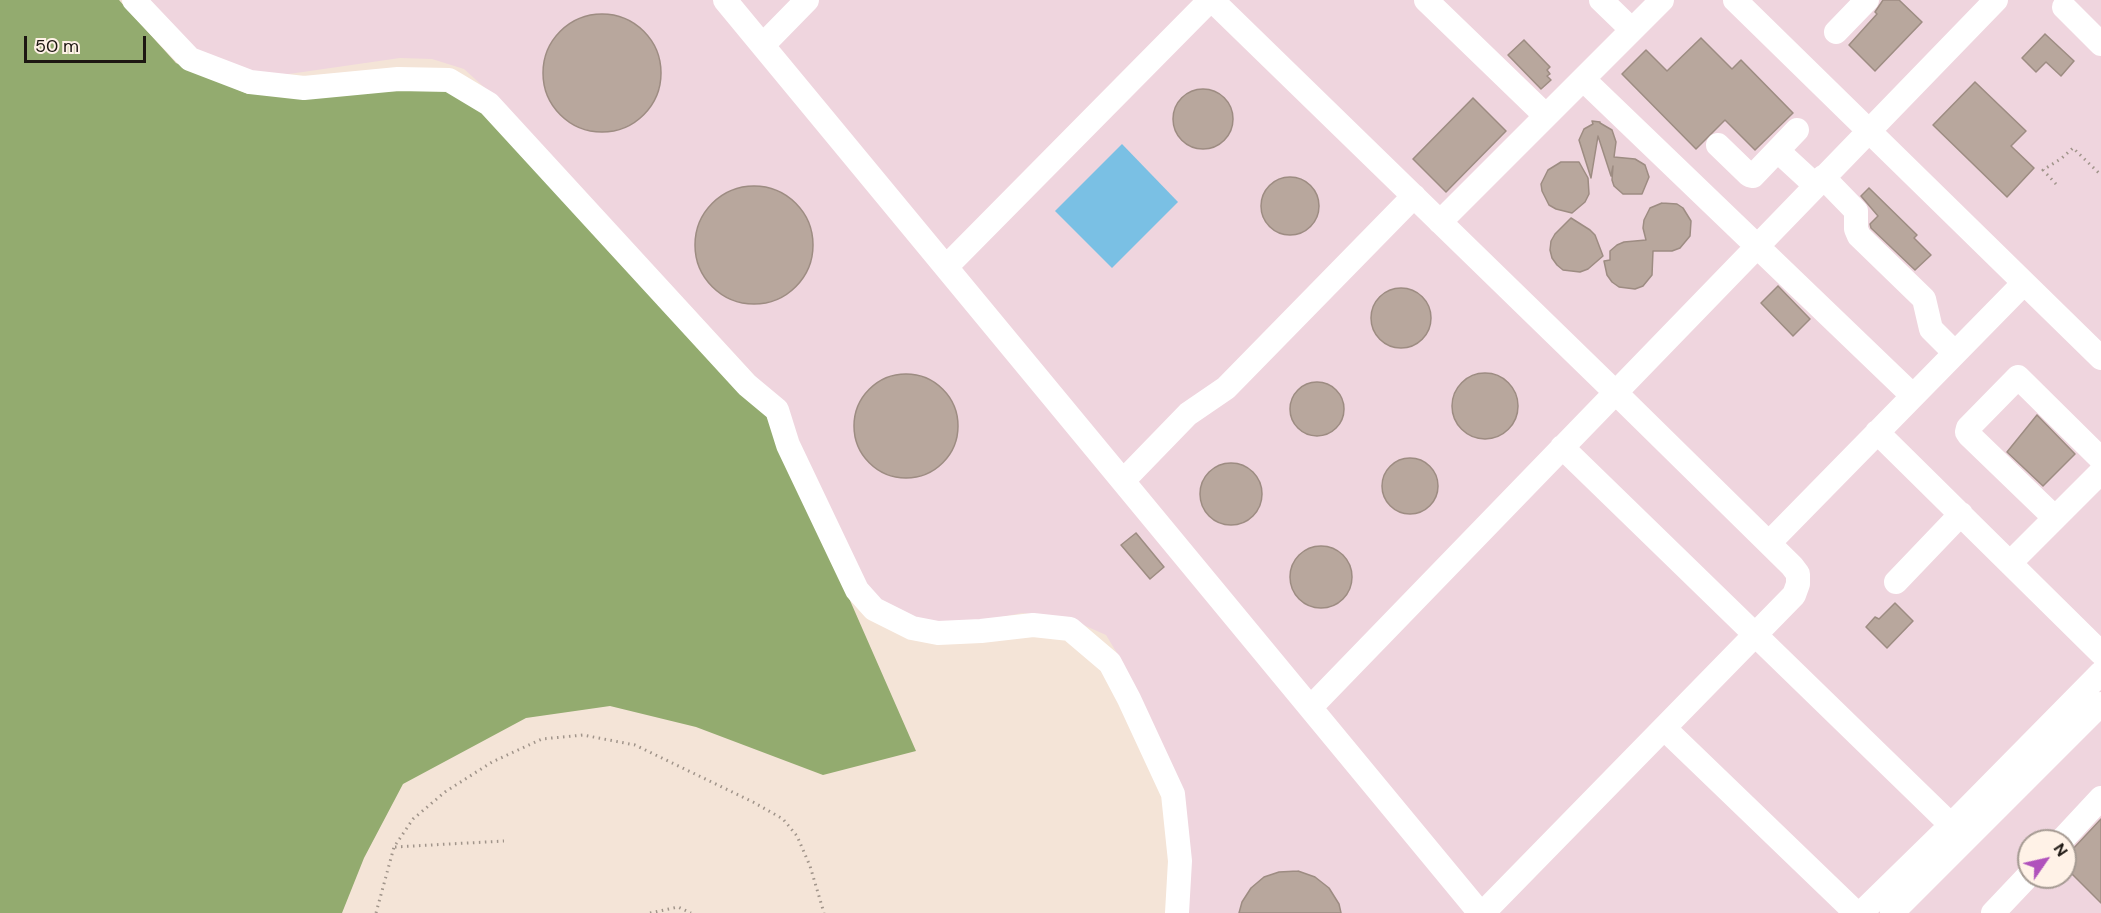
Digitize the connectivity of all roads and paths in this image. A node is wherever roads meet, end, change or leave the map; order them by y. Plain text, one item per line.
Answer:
1 (134, 0) edge
2 (725, 0) edge
3 (807, 0) edge
4 (1211, 0) edge
5 (1426, 0) edge
6 (1602, 0) edge
7 (1662, 0) edge
8 (1735, 0) edge
9 (1867, 0) edge
10 (1996, 0) edge
11 (2064, 7) dead end
12 (1632, 30) junction
13 (1836, 32) dead end
14 (2101, 44) edge
15 (763, 45) junction
16 (1583, 80) junction
17 (1546, 116) junction
18 (1797, 130) dead end
19 (1869, 130) junction
20 (1718, 145) dead end
21 (1778, 151) junction
22 (2101, 175) edge
23 (1819, 181) junction
24 (2056, 184) dead end
25 (1414, 196) junction
26 (1440, 222) junction
27 (1757, 246) junction
28 (946, 267) junction
29 (2024, 283) junction
30 (2096, 344) edge
31 (1955, 353) junction
32 (1616, 392) junction
33 (1913, 396) junction
34 (1877, 432) junction
35 (1562, 447) junction
36 (2101, 459) edge
37 (2101, 472) edge
38 (1123, 481) junction
39 (1961, 514) junction
40 (2055, 518) junction
41 (1769, 543) junction
42 (2010, 563) junction
43 (1896, 582) dead end
44 (1756, 635) junction
45 (2101, 653) edge
46 (2101, 673) edge
47 (2101, 704) edge
48 (1311, 707) junction
49 (1665, 729) junction
50 (2101, 798) edge
51 (1952, 825) junction
52 (2072, 829) edge
53 (504, 841) dead end
54 (394, 847) junction
55 (2017, 888) edge
56 (376, 913) edge
57 (650, 913) edge
58 (691, 913) edge
59 (824, 913) edge
60 (1177, 913) edge
61 (1482, 913) edge
62 (1856, 913) edge
63 (1861, 913) edge
64 (1892, 913) edge
65 (1994, 913) edge

1 - 60 lane
2 - 15 lane
3 - 15 lane
4 - 25 lane
4 - 28 lane
5 - 17 lane
6 - 12 lane
7 - 12 lane
8 - 19 lane
9 - 13 lane
10 - 19 lane
11 - 14 lane
12 - 16 lane
15 - 28 lane
16 - 17 lane
16 - 27 lane
17 - 26 lane
18 - 21 lane
19 - 23 lane
19 - 29 lane
20 - 21 lane
21 - 23 lane
22 - 24 path
23 - 27 lane
23 - 31 lane
25 - 26 lane
25 - 38 lane
26 - 32 lane
27 - 32 lane
27 - 33 lane
28 - 38 lane
29 - 30 lane
29 - 31 lane
31 - 33 lane
32 - 35 lane
32 - 41 lane
33 - 34 lane
34 - 39 lane
34 - 41 lane
35 - 44 lane
35 - 48 lane
36 - 40 lane
37 - 40 lane
38 - 48 lane
39 - 42 lane
39 - 43 lane
40 - 42 lane
41 - 44 lane
42 - 45 lane
44 - 49 lane
44 - 51 lane
46 - 51 lane
47 - 64 lane
48 - 61 lane
49 - 61 lane
49 - 62 lane
50 - 52 lane
51 - 63 lane
53 - 54 path
54 - 56 path
54 - 59 path
55 - 65 lane
57 - 58 path

